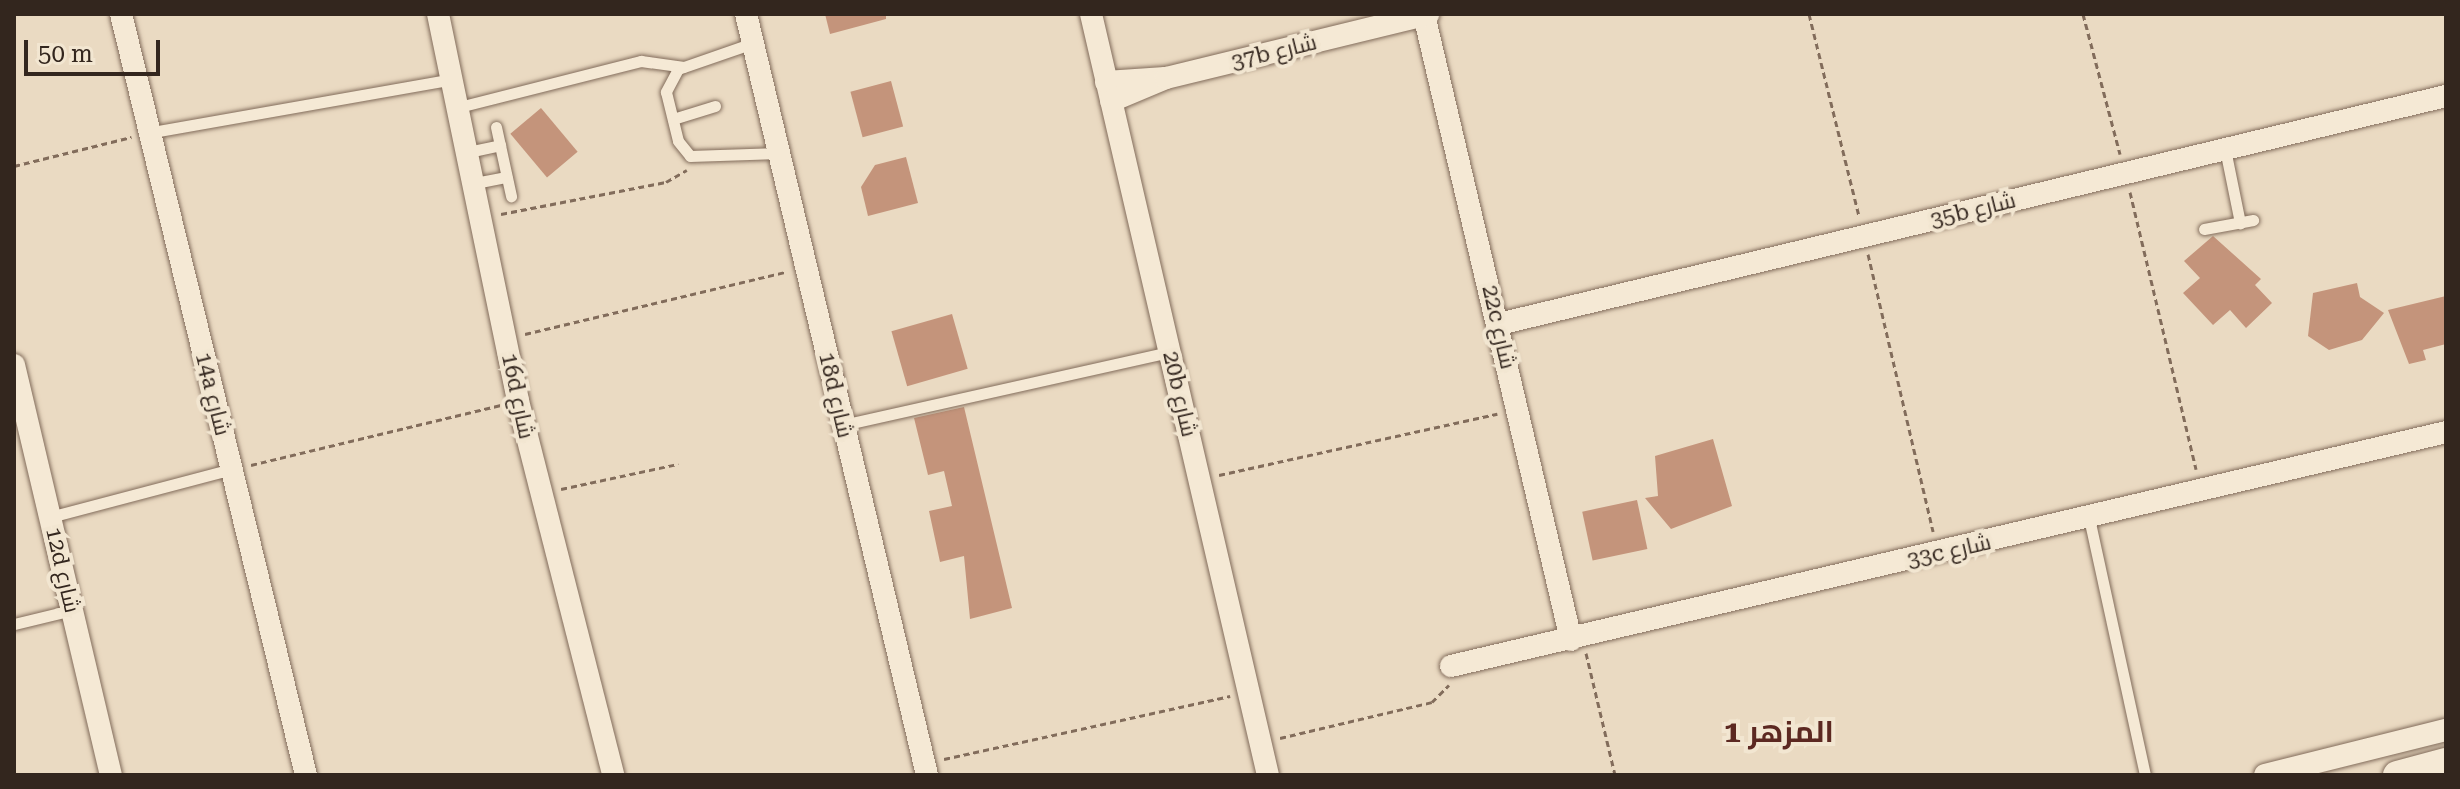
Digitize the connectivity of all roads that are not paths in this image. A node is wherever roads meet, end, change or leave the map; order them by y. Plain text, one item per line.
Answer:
1 (121, 14) edge
2 (438, 14) edge
3 (746, 14) edge
4 (1091, 14) edge
5 (1426, 14) edge
6 (753, 43) junction
7 (684, 67) junction
8 (454, 79) junction
9 (1109, 91) junction
10 (2446, 96) edge
11 (715, 106) dead end
12 (459, 107) junction
13 (673, 119) junction
14 (496, 127) dead end
15 (147, 133) junction
16 (500, 145) junction
17 (2225, 149) junction
18 (468, 152) junction
19 (779, 153) junction
20 (506, 177) junction
21 (475, 183) junction
22 (511, 196) dead end
23 (2204, 229) dead end
24 (1499, 324) junction
25 (1170, 352) junction
26 (14, 365) edge
27 (843, 425) junction
28 (2446, 432) edge
29 (232, 469) junction
30 (50, 517) junction
31 (2089, 518) junction
32 (72, 610) junction
33 (14, 624) edge
34 (1577, 639) junction
35 (1451, 666) road end
36 (2446, 730) edge
37 (2446, 762) edge
38 (926, 769) edge
39 (111, 775) edge
40 (306, 775) edge
41 (613, 775) edge
42 (1268, 775) edge
43 (2145, 775) edge
44 (2265, 775) edge
45 (2397, 775) edge

1 - 15 street, 14a شارع
2 - 8 street, 16d شارع
3 - 6 street, 18d شارع
4 - 9 street, 20b شارع
5 - 9 street, 37b شارع
5 - 24 street, 22c شارع
6 - 7 lane
6 - 19 street, 18d شارع
7 - 12 lane
7 - 13 lane
8 - 12 street, 16d شارع
8 - 15 lane
9 - 25 street, 20b شارع
10 - 17 street, 35b شارع
11 - 13 lane
12 - 18 street, 16d شارع
13 - 19 lane
14 - 16 lane
15 - 29 street, 14a شارع
16 - 18 lane
16 - 20 lane
17 - 23 lane
17 - 24 street, 35b شارع
18 - 21 street, 16d شارع
19 - 27 street, 18d شارع
20 - 21 lane
20 - 22 lane
21 - 41 street, 16d شارع
24 - 34 street, 22c شارع
25 - 27 lane
25 - 42 street, 20b شارع
26 - 30 street, 12d شارع
27 - 38 street, 18d شارع
28 - 31 street, 33c شارع
29 - 30 lane
29 - 40 street, 14a شارع
30 - 32 street, 12d شارع
31 - 34 street, 33c شارع
31 - 43 lane
32 - 33 lane
32 - 39 street, 12d شارع
34 - 35 street, 33c شارع
36 - 44 street
37 - 45 street

